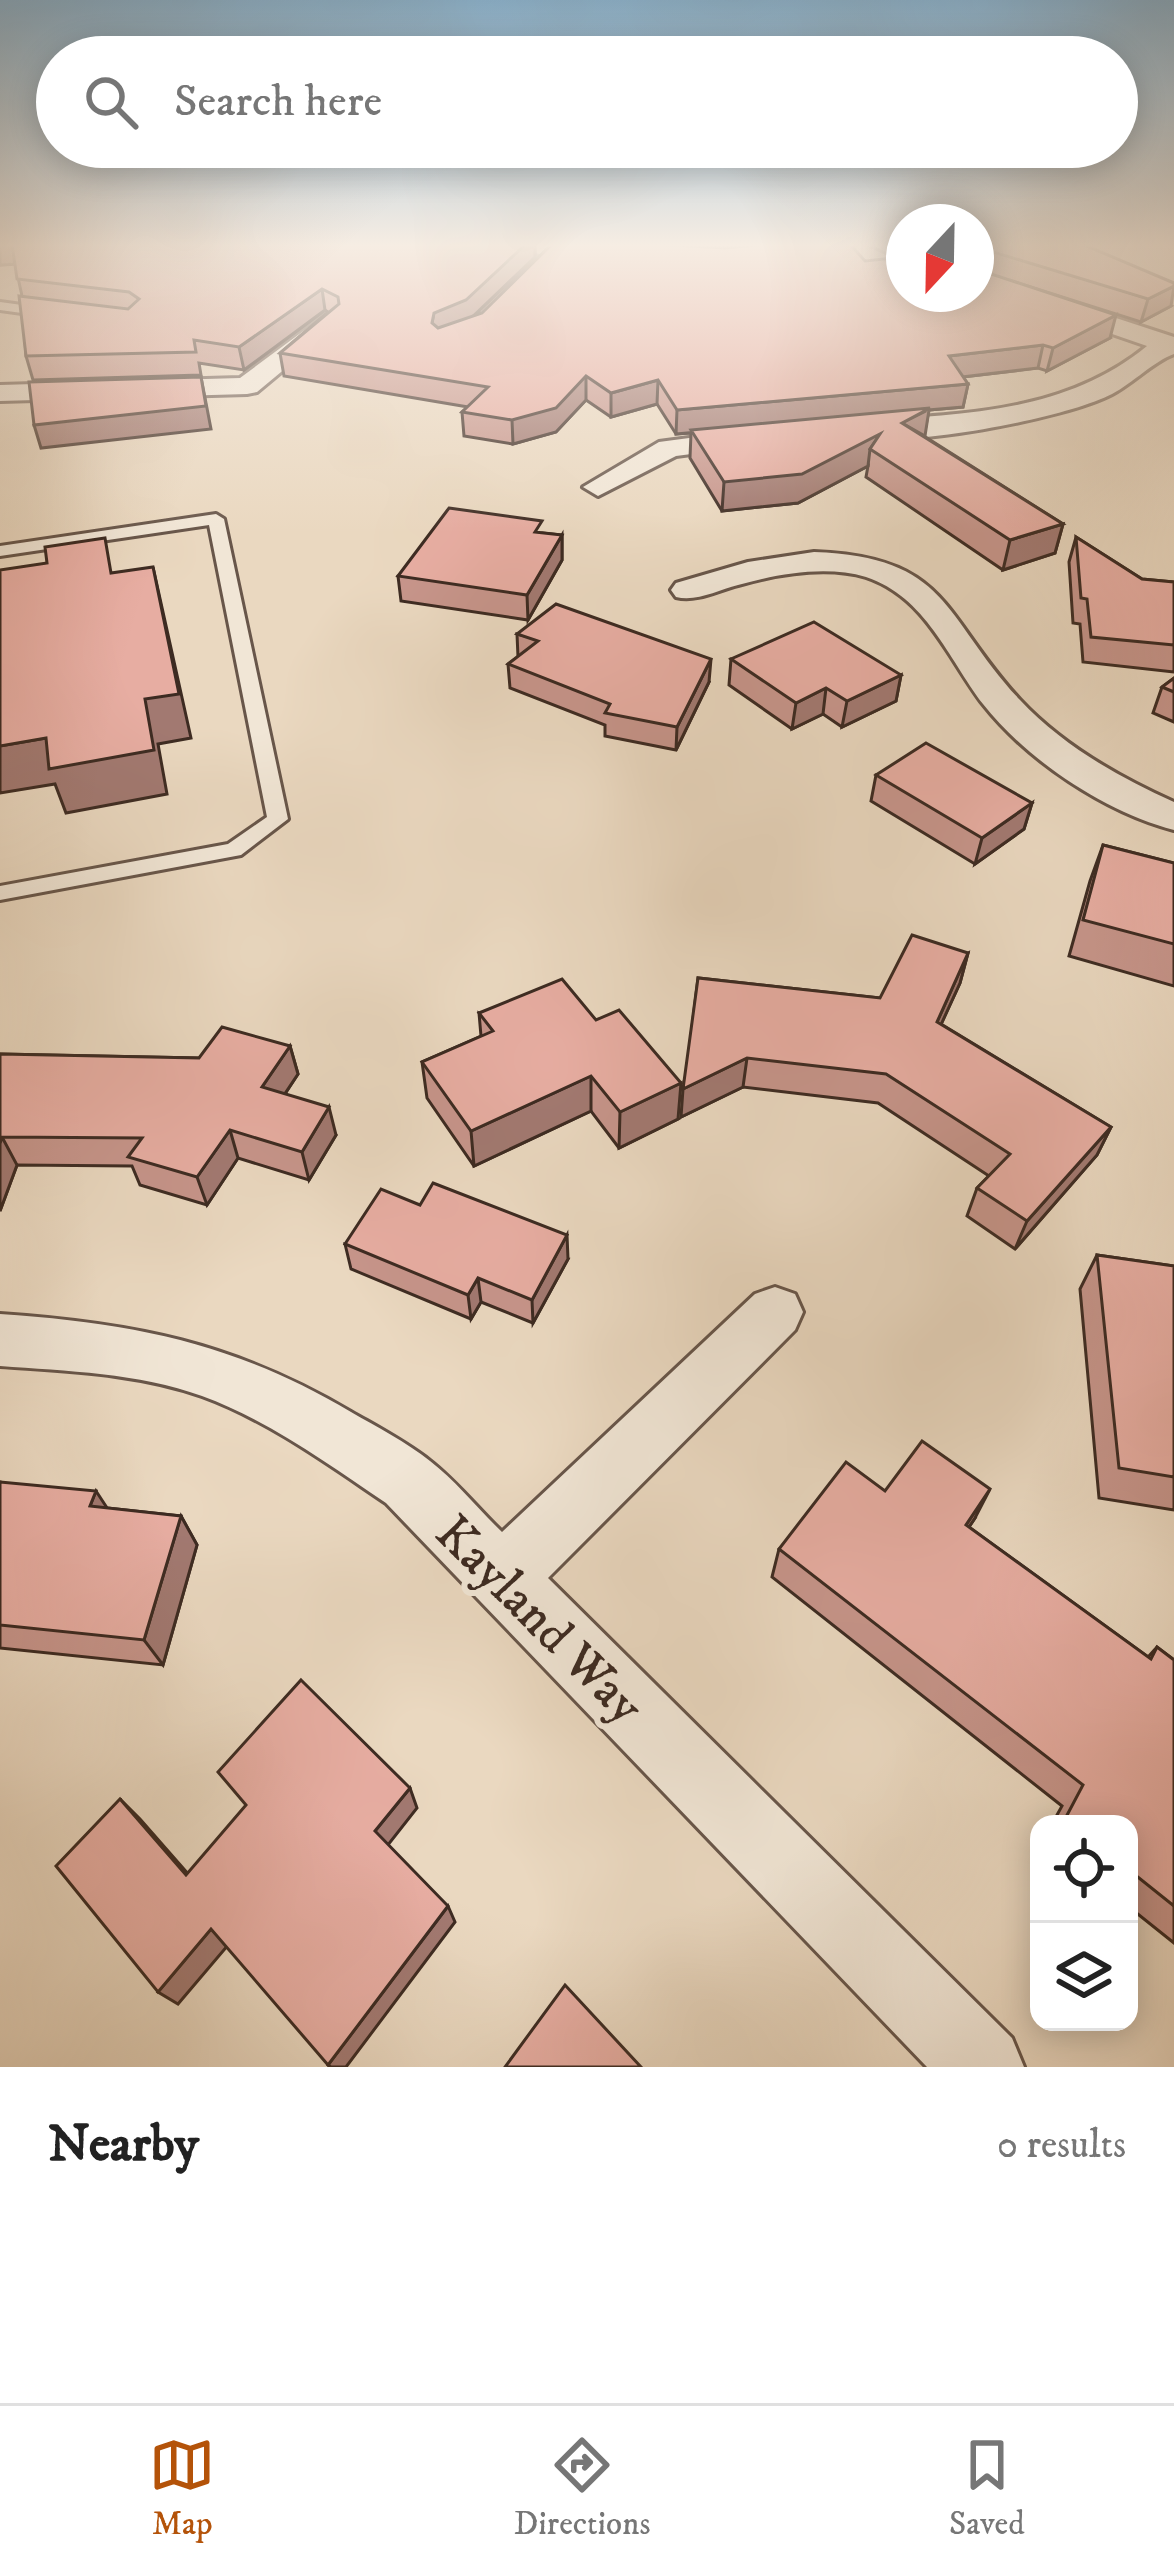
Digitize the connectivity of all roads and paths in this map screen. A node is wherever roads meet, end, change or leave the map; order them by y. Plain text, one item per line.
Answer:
1 (304, 340) edge
2 (1170, 345) edge
3 (0, 393) edge
4 (829, 432) edge
5 (784, 436) edge
6 (598, 487) dead end
7 (0, 551) edge
8 (688, 590) dead end
9 (1174, 817) edge
10 (0, 893) edge
11 (775, 1312) dead end
12 (0, 1340) edge
13 (501, 1578) junction
14 (983, 2067) edge

1 - 3 street
2 - 4 street
5 - 6 street
7 - 10 lane
8 - 9 street
11 - 13 street
12 - 13 street, Kayland Way
13 - 14 street, Kayland Way

